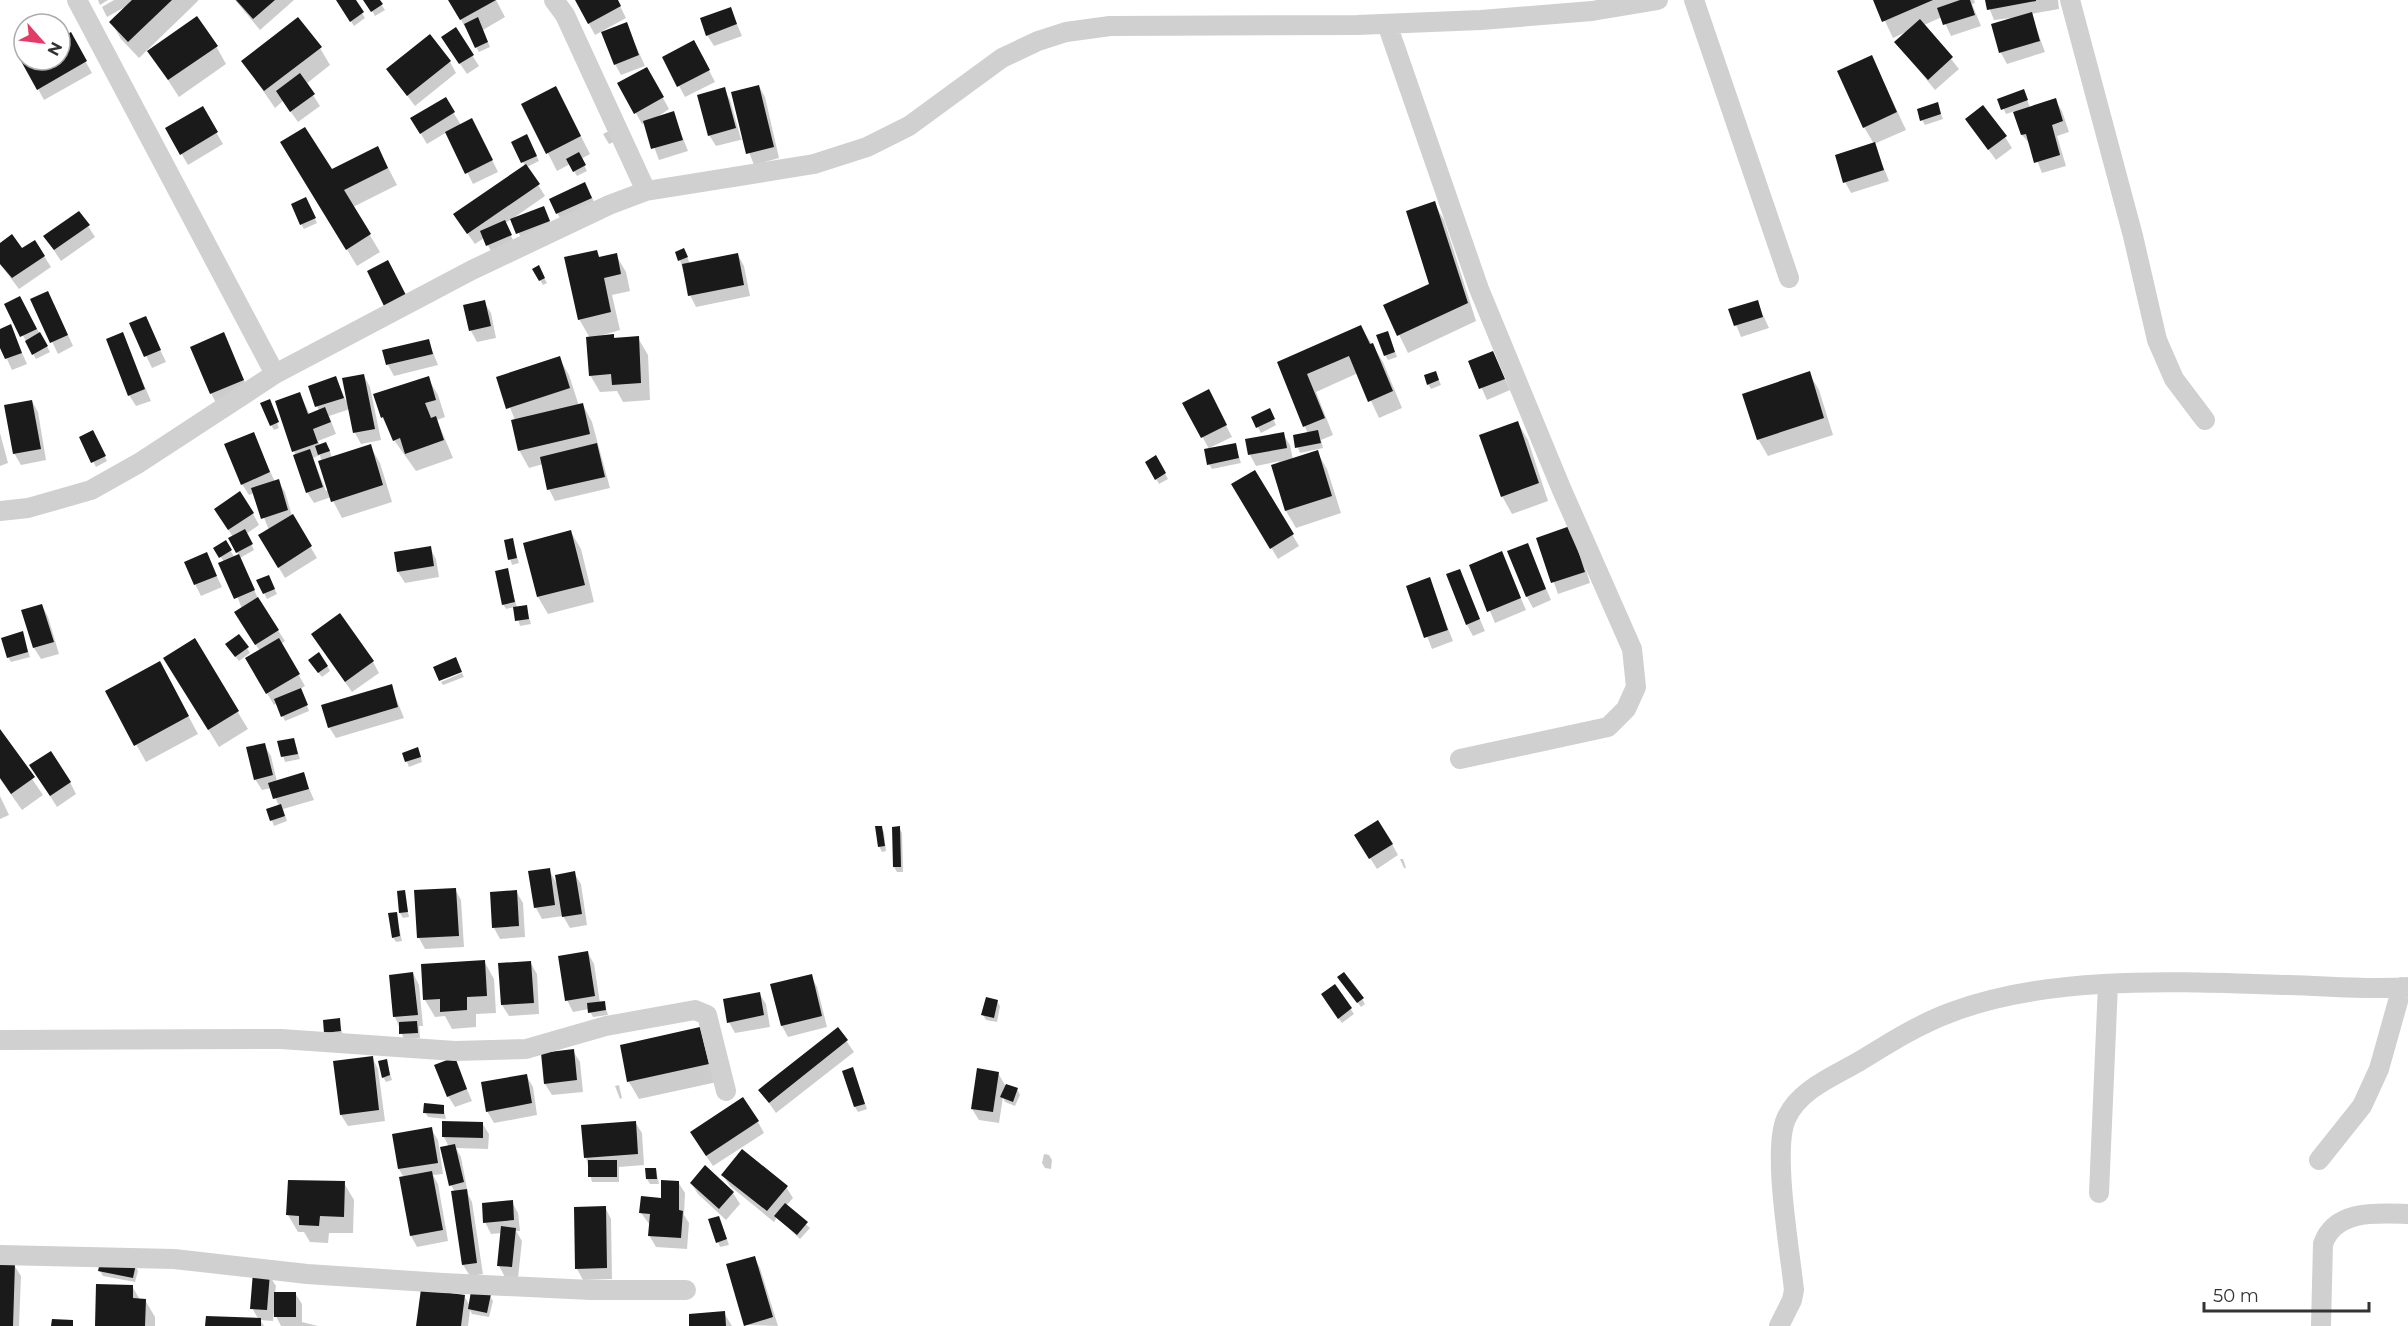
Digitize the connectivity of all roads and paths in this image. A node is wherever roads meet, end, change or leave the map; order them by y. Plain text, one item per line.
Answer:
1 (77, 0) edge
2 (554, 0) edge
3 (1658, 0) edge
4 (1695, 0) edge
5 (2070, 0) edge
6 (1387, 24) junction
7 (646, 191) junction
8 (1789, 278) dead end
9 (275, 374) junction
10 (2205, 420) dead end
11 (0, 511) edge
12 (1460, 759) dead end
13 (2108, 984) junction
14 (2405, 987) edge
15 (0, 1040) edge
16 (726, 1090) dead end
17 (2319, 1160) dead end
18 (2099, 1193) dead end
19 (2408, 1214) edge
20 (0, 1255) edge
21 (686, 1290) dead end
22 (1779, 1326) edge
23 (2321, 1326) edge

1 - 9 street
2 - 7 street
3 - 6 street
4 - 8 street
5 - 10 street
6 - 7 street
6 - 12 street
7 - 9 street
9 - 11 street
13 - 14 street
13 - 18 street
13 - 22 street
14 - 17 street
15 - 16 street
19 - 23 street
20 - 21 street

